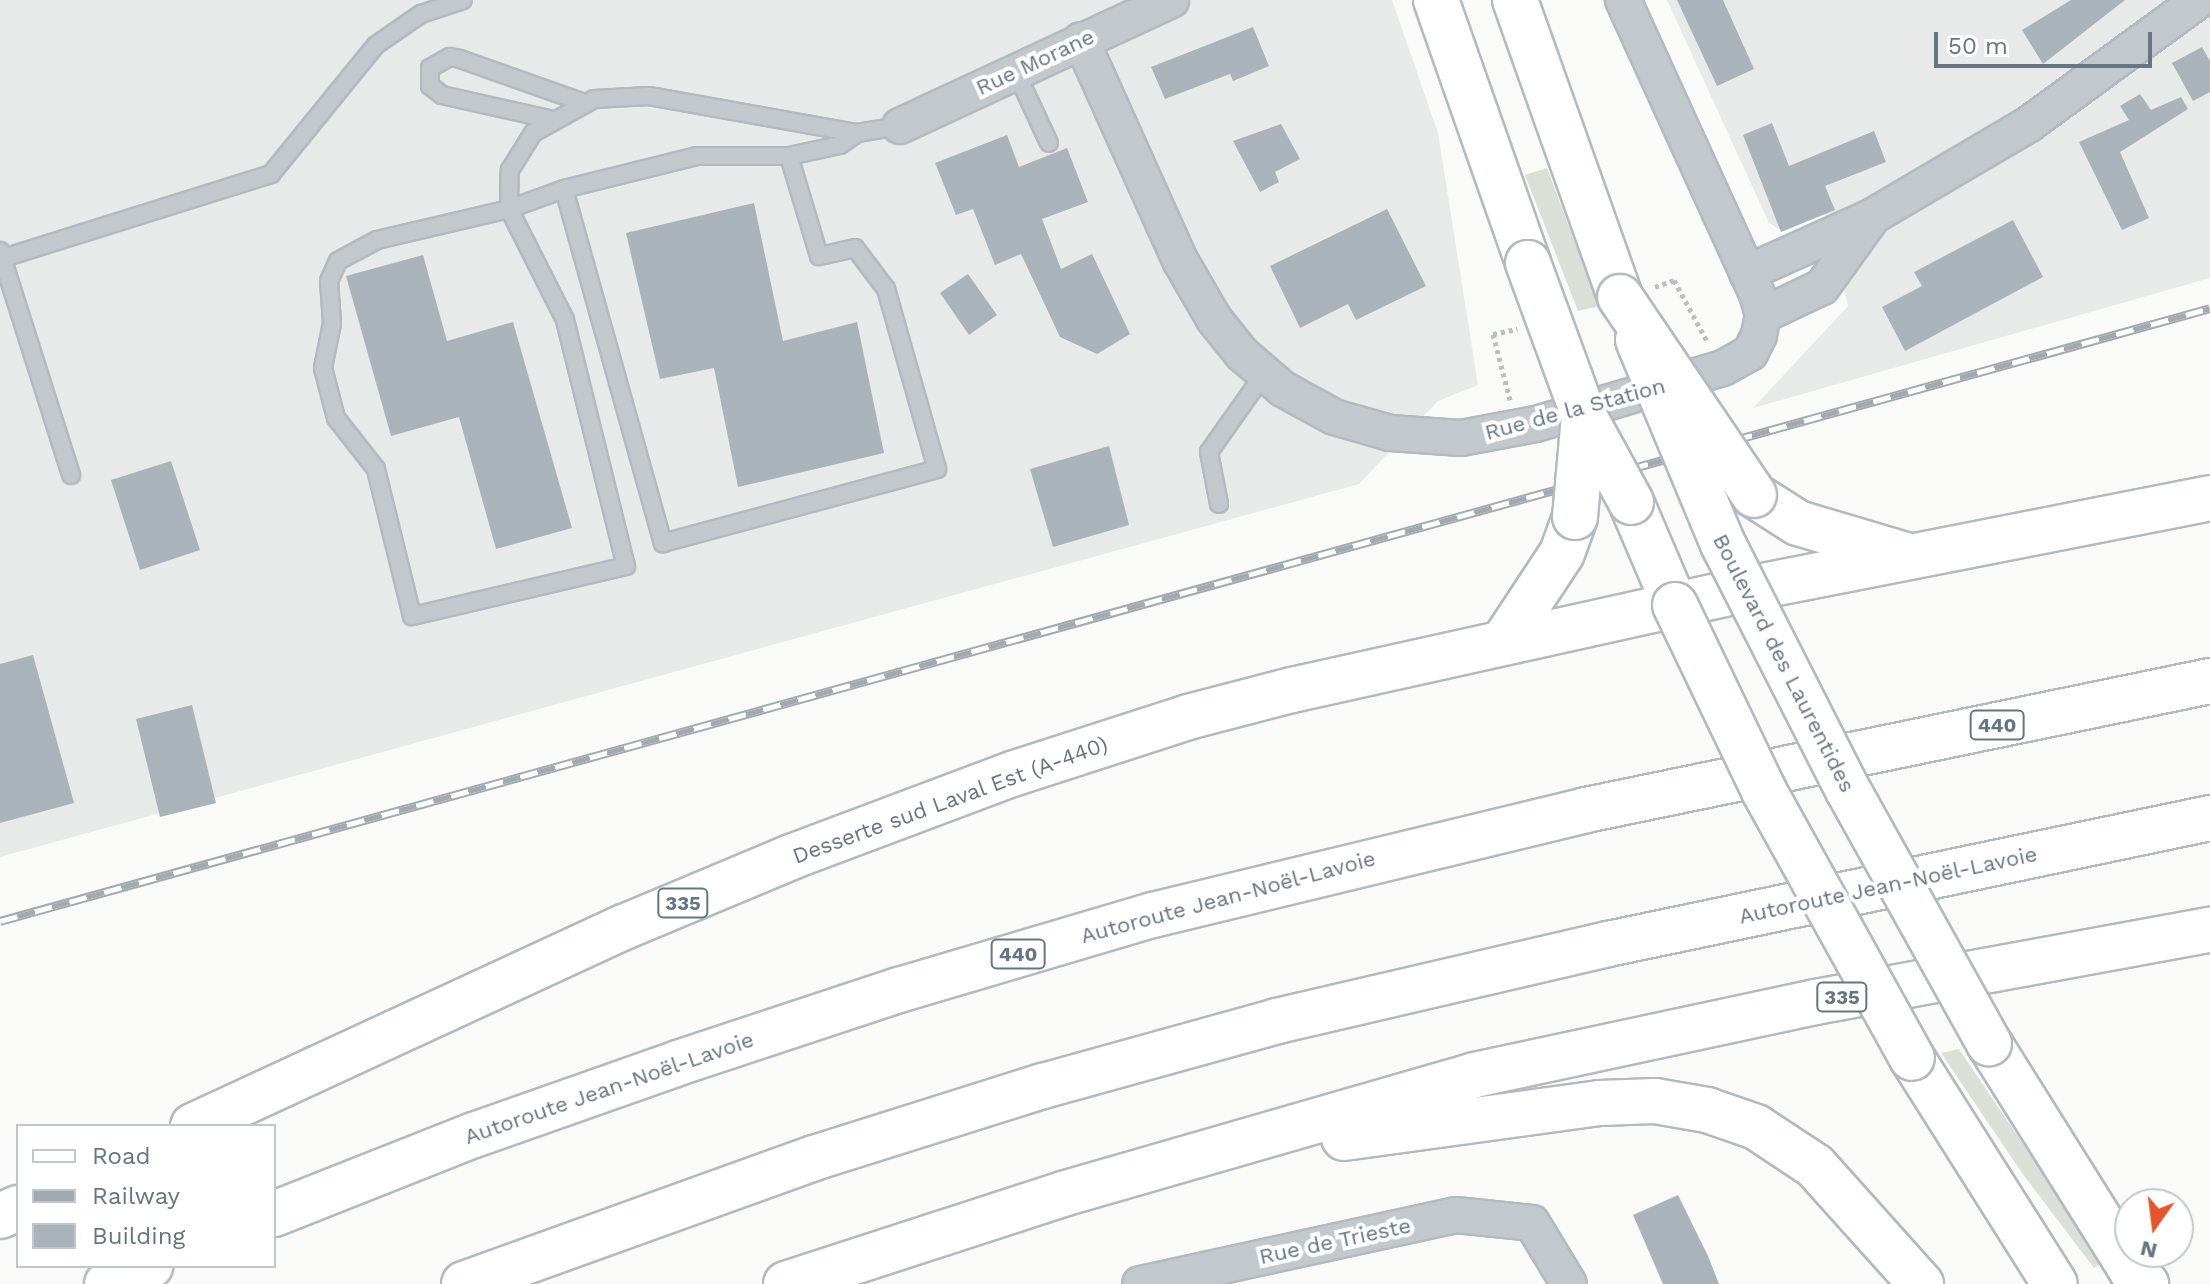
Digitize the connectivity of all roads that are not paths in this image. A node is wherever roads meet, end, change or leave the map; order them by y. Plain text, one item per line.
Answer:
1 (463, 0) edge
2 (1171, 0) edge
3 (1436, 0) edge
4 (1515, 0) edge
5 (1623, 0) edge
6 (2199, 0) edge
7 (1081, 40) junction
8 (1016, 72) junction
9 (584, 103) junction
10 (549, 119) junction
11 (900, 126) joint
12 (857, 133) junction
13 (1049, 143) dead end
14 (789, 156) junction
15 (564, 189) junction
16 (509, 209) junction
17 (1873, 216) junction
18 (1, 254) edge
19 (1747, 273) junction
20 (1637, 292) junction
21 (1763, 315) junction
22 (1264, 374) junction
23 (1584, 416) junction
24 (71, 475) dead end
25 (2210, 498) edge
26 (1219, 504) dead end
27 (1912, 556) junction
28 (1747, 589) junction
29 (1675, 605) junction
30 (1504, 641) junction
31 (2210, 681) edge
32 (2210, 818) edge
33 (2210, 930) edge
34 (197, 1124) edge
35 (1183, 1162) junction
36 (692, 1199) junction
37 (276, 1213) edge
38 (145, 1268) edge
39 (2139, 1279) edge
40 (1150, 1283) edge
41 (107, 1284) edge
42 (464, 1284) edge
43 (522, 1284) edge
44 (786, 1284) edge
45 (1569, 1284) edge
46 (1921, 1284) edge
47 (2055, 1284) edge

1 - 18 lane
2 - 7 street, Rue Morane
3 - 23 main road, bridge
4 - 20 main road, Boulevard des Laurentides
5 - 19 street
6 - 17 street
7 - 8 street, Rue Morane
7 - 22 street, Rue de la Station
8 - 11 street, Rue Morane
8 - 13 lane
9 - 10 lane
9 - 10 lane
9 - 12 lane
10 - 16 lane
11 - 12 lane
12 - 14 lane
14 - 15 lane
14 - 15 lane
15 - 16 lane
16 - 16 lane
17 - 19 street
17 - 21 street
18 - 24 lane
19 - 21 street
20 - 27 main road, bridge
20 - 28 main road, Boulevard des Laurentides, bridge
21 - 22 street, Rue de la Station
22 - 26 lane
23 - 29 main road, bridge
23 - 30 main road, bridge
25 - 27 main road, Desserte sud Laval Est (A-440)
27 - 28 main road, Desserte sud Laval Est (A-440)
28 - 29 main road, Desserte sud Laval Est (A-440)
28 - 39 main road, Boulevard des Laurentides, bridge
29 - 30 main road, Desserte sud Laval Est (A-440)
29 - 47 main road, bridge
30 - 34 main road, Desserte sud Laval Est (A-440) / 335
31 - 37 main road, Autoroute Jean-Noël-Lavoie / 440
32 - 36 main road, Autoroute Jean-Noël-Lavoie
33 - 35 main road, 335
35 - 44 main road, 335
35 - 46 main road
36 - 42 main road, Autoroute Jean-Noël-Lavoie
36 - 43 main road
38 - 41 main road
40 - 45 street, Rue de Trieste

